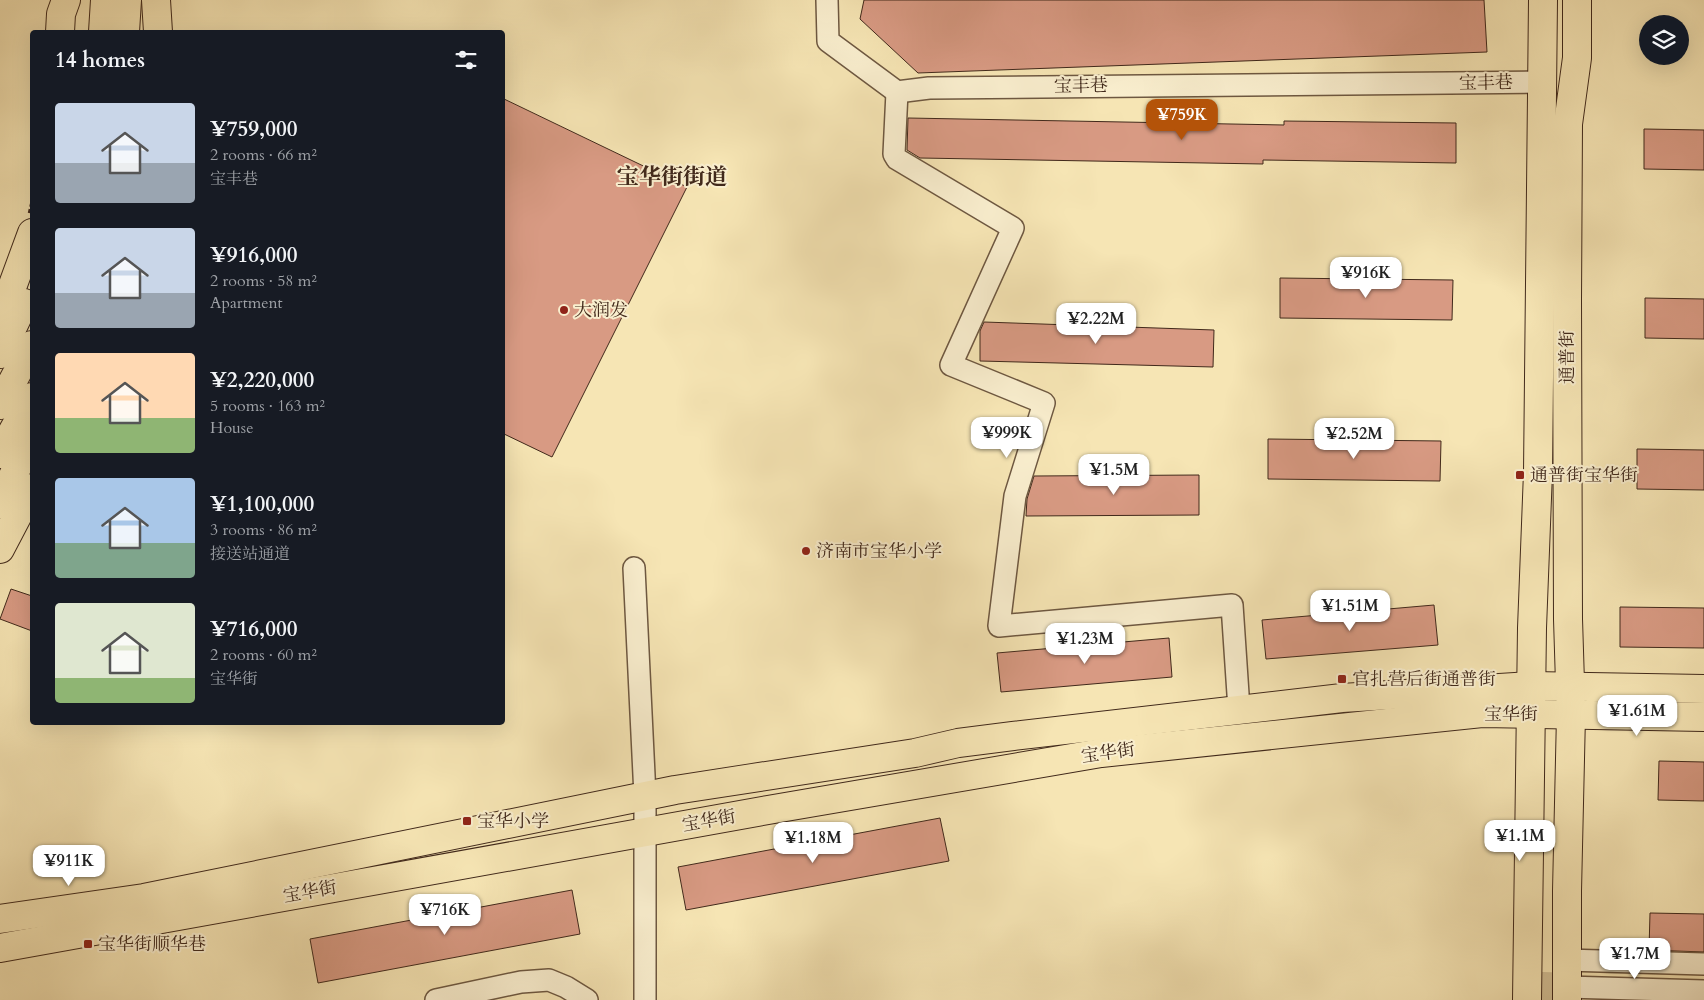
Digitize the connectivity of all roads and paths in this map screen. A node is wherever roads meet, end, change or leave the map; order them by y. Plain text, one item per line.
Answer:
1 (66, 0) edge
2 (88, 0) edge
3 (105, 0) edge
4 (127, 0) edge
5 (146, 0) edge
6 (156, 0) edge
7 (827, 0) edge
8 (1543, 0) edge
9 (1577, 0) edge
10 (60, 30) edge
11 (87, 30) edge
12 (103, 30) edge
13 (125, 30) edge
14 (144, 30) edge
15 (158, 30) edge
16 (1542, 82) junction
17 (897, 92) junction
18 (30, 238) edge
19 (30, 288) edge
20 (0, 320) edge
21 (30, 349) edge
22 (0, 354) edge
23 (30, 401) edge
24 (0, 405) edge
25 (30, 439) edge
26 (0, 454) edge
27 (30, 492) edge
28 (0, 504) edge
29 (0, 549) edge
30 (634, 568) dead end
31 (1532, 686) junction
32 (1571, 687) junction
33 (1704, 689) edge
34 (1239, 709) junction
35 (1531, 713) junction
36 (1571, 715) junction
37 (1704, 717) edge
38 (1530, 757) junction
39 (645, 796) junction
40 (645, 832) junction
41 (0, 919) edge
42 (0, 948) edge
43 (1555, 962) junction
44 (1704, 964) edge
45 (1704, 991) edge
46 (1567, 994) edge
47 (436, 1000) edge
48 (587, 1000) edge
49 (644, 1000) edge
50 (1527, 1000) edge

1 - 10 main road
2 - 11 main road
3 - 12 main road
4 - 13 main road
5 - 14 main road
6 - 15 main road
7 - 17 street
8 - 16 main road, 通普街
9 - 32 main road, 通普街
16 - 17 street, 宝丰巷
16 - 31 main road, 通普街
17 - 34 street
18 - 20 main road
19 - 22 main road
21 - 24 main road
23 - 26 main road
25 - 28 main road
27 - 29 main road
30 - 39 street
31 - 32 main road, 宝华街
31 - 34 main road, 宝华街
31 - 35 main road, 通普街
32 - 33 main road, 宝华街
32 - 36 main road, 通普街
34 - 39 main road, 宝华街
35 - 36 main road, 宝华街
35 - 38 main road, 通普街
35 - 40 main road, 宝华街
36 - 37 main road, 宝华街
36 - 43 main road, 通普街
38 - 43 main road
38 - 50 main road
39 - 40 street
39 - 41 main road, 宝华街
40 - 42 main road, 宝华街
40 - 49 street
43 - 44 street
43 - 46 main road
45 - 46 street
47 - 48 street

